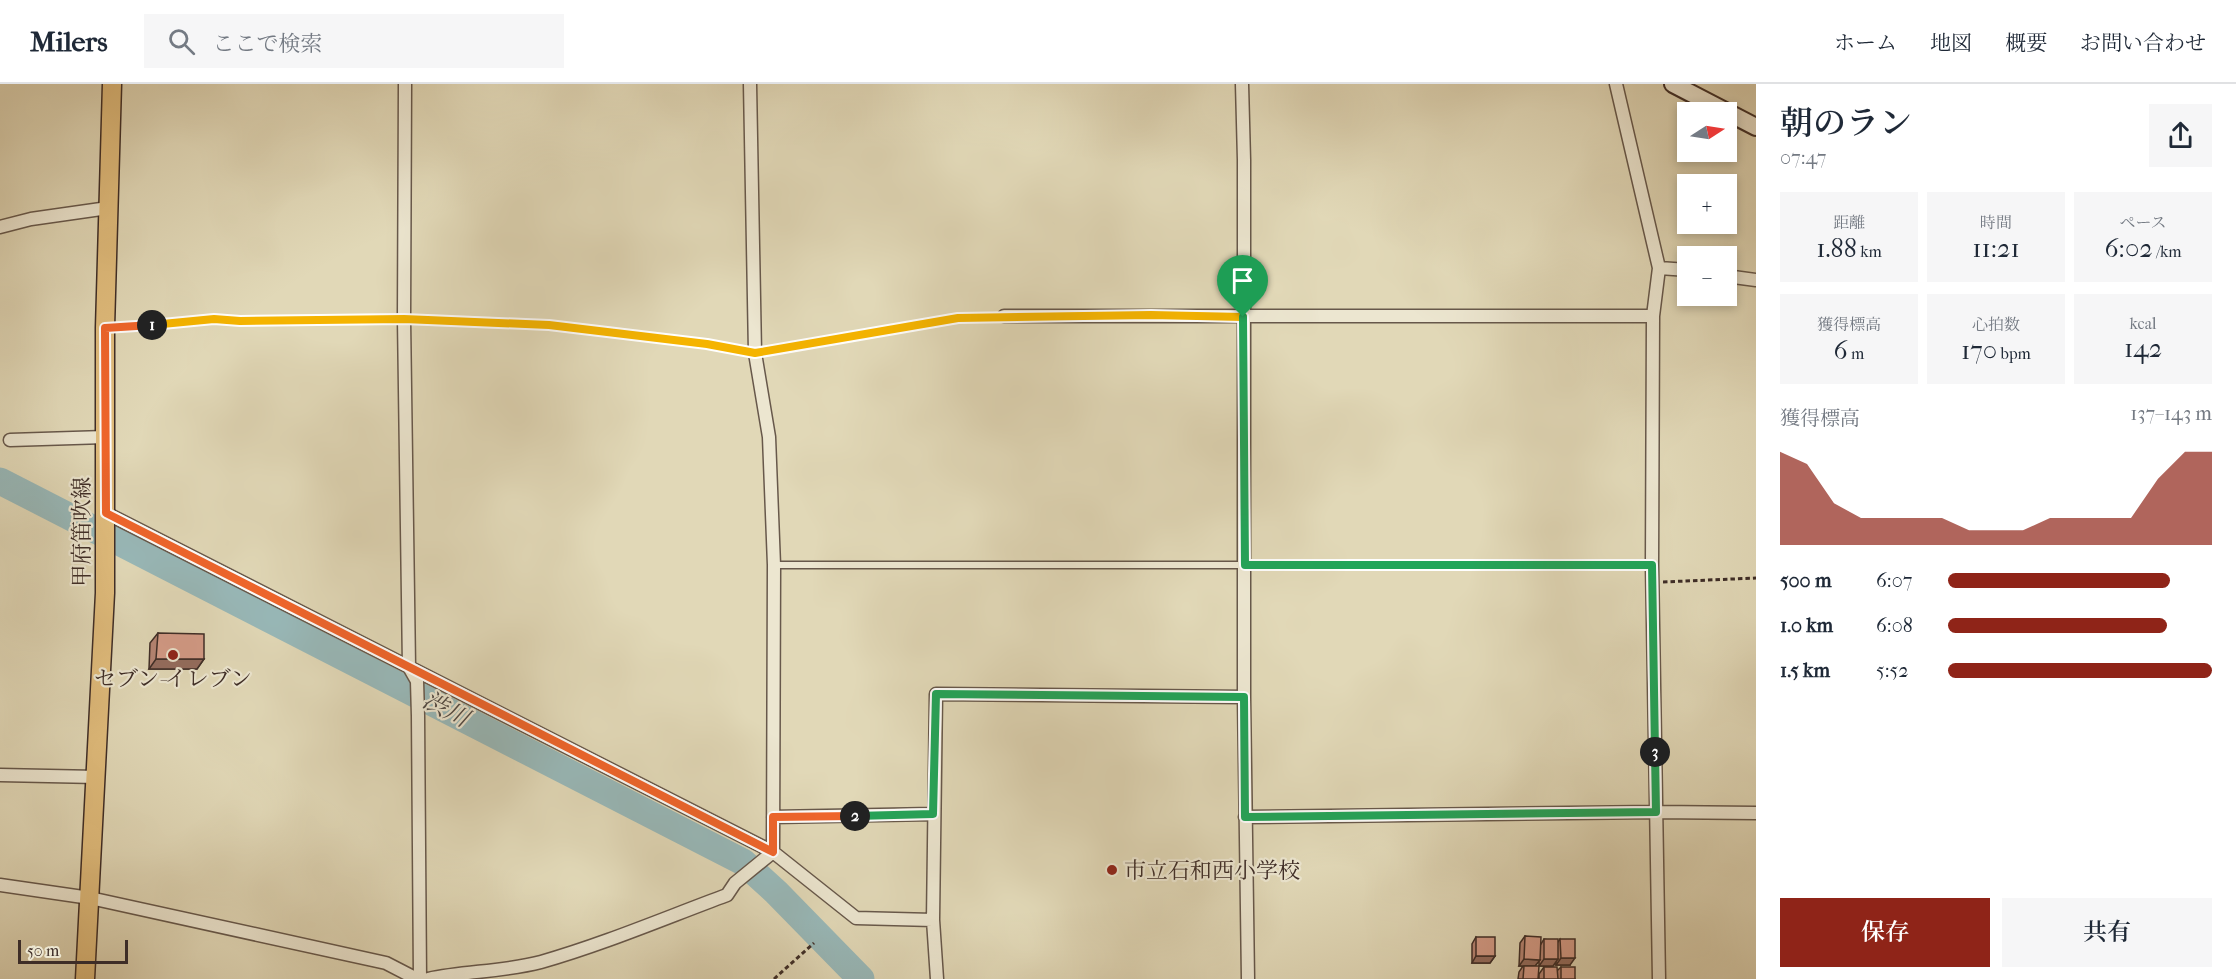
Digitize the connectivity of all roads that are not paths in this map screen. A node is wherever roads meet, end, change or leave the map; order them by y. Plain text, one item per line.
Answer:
1 (112, 84) edge
2 (405, 84) edge
3 (750, 84) edge
4 (1242, 84) edge
5 (1616, 84) edge
6 (1673, 84) edge
7 (1756, 127) edge
8 (108, 208) junction
9 (0, 227) edge
10 (1659, 268) junction
11 (1677, 269) edge
12 (1737, 277) edge
13 (1756, 280) edge
14 (1004, 316) road end
15 (1653, 316) junction
16 (1243, 317) junction
17 (404, 319) junction
18 (105, 328) junction
19 (755, 353) junction
20 (105, 437) junction
21 (10, 440) dead end
22 (106, 518) junction
23 (1245, 565) junction
24 (774, 566) junction
25 (409, 667) junction
26 (1244, 697) junction
27 (0, 775) edge
28 (97, 777) junction
29 (1656, 812) junction
30 (1756, 813) edge
31 (933, 814) junction
32 (773, 817) junction
33 (1245, 817) junction
34 (773, 852) junction
35 (0, 885) edge
36 (90, 898) junction
37 (933, 920) junction
38 (85, 979) edge
39 (419, 979) edge
40 (428, 979) edge
41 (937, 979) edge
42 (1248, 979) edge
43 (1659, 979) edge

1 - 8 main road, 甲府笛吹線
2 - 17 street
3 - 19 street
4 - 16 street
5 - 10 street
6 - 7 main road
8 - 9 street
8 - 18 main road, 甲府笛吹線
10 - 11 street
10 - 15 street
12 - 13 street
14 - 16 street
15 - 16 street
15 - 29 street
16 - 23 street
17 - 18 lane
17 - 19 lane
17 - 25 street
18 - 20 main road, 甲府笛吹線
19 - 24 street
20 - 21 street
20 - 22 main road, 甲府笛吹線
22 - 25 street
22 - 28 main road, 甲府笛吹線
23 - 24 lane
23 - 26 street
24 - 32 street
25 - 34 street
25 - 39 street
26 - 31 street
26 - 33 street
27 - 28 street
28 - 36 main road, 甲府笛吹線
29 - 30 street
29 - 33 street
29 - 43 street
31 - 32 street
31 - 37 street
32 - 34 street
33 - 42 street
34 - 37 street
34 - 40 street
35 - 36 street
36 - 38 main road, 甲府笛吹線
36 - 39 street
37 - 41 street

